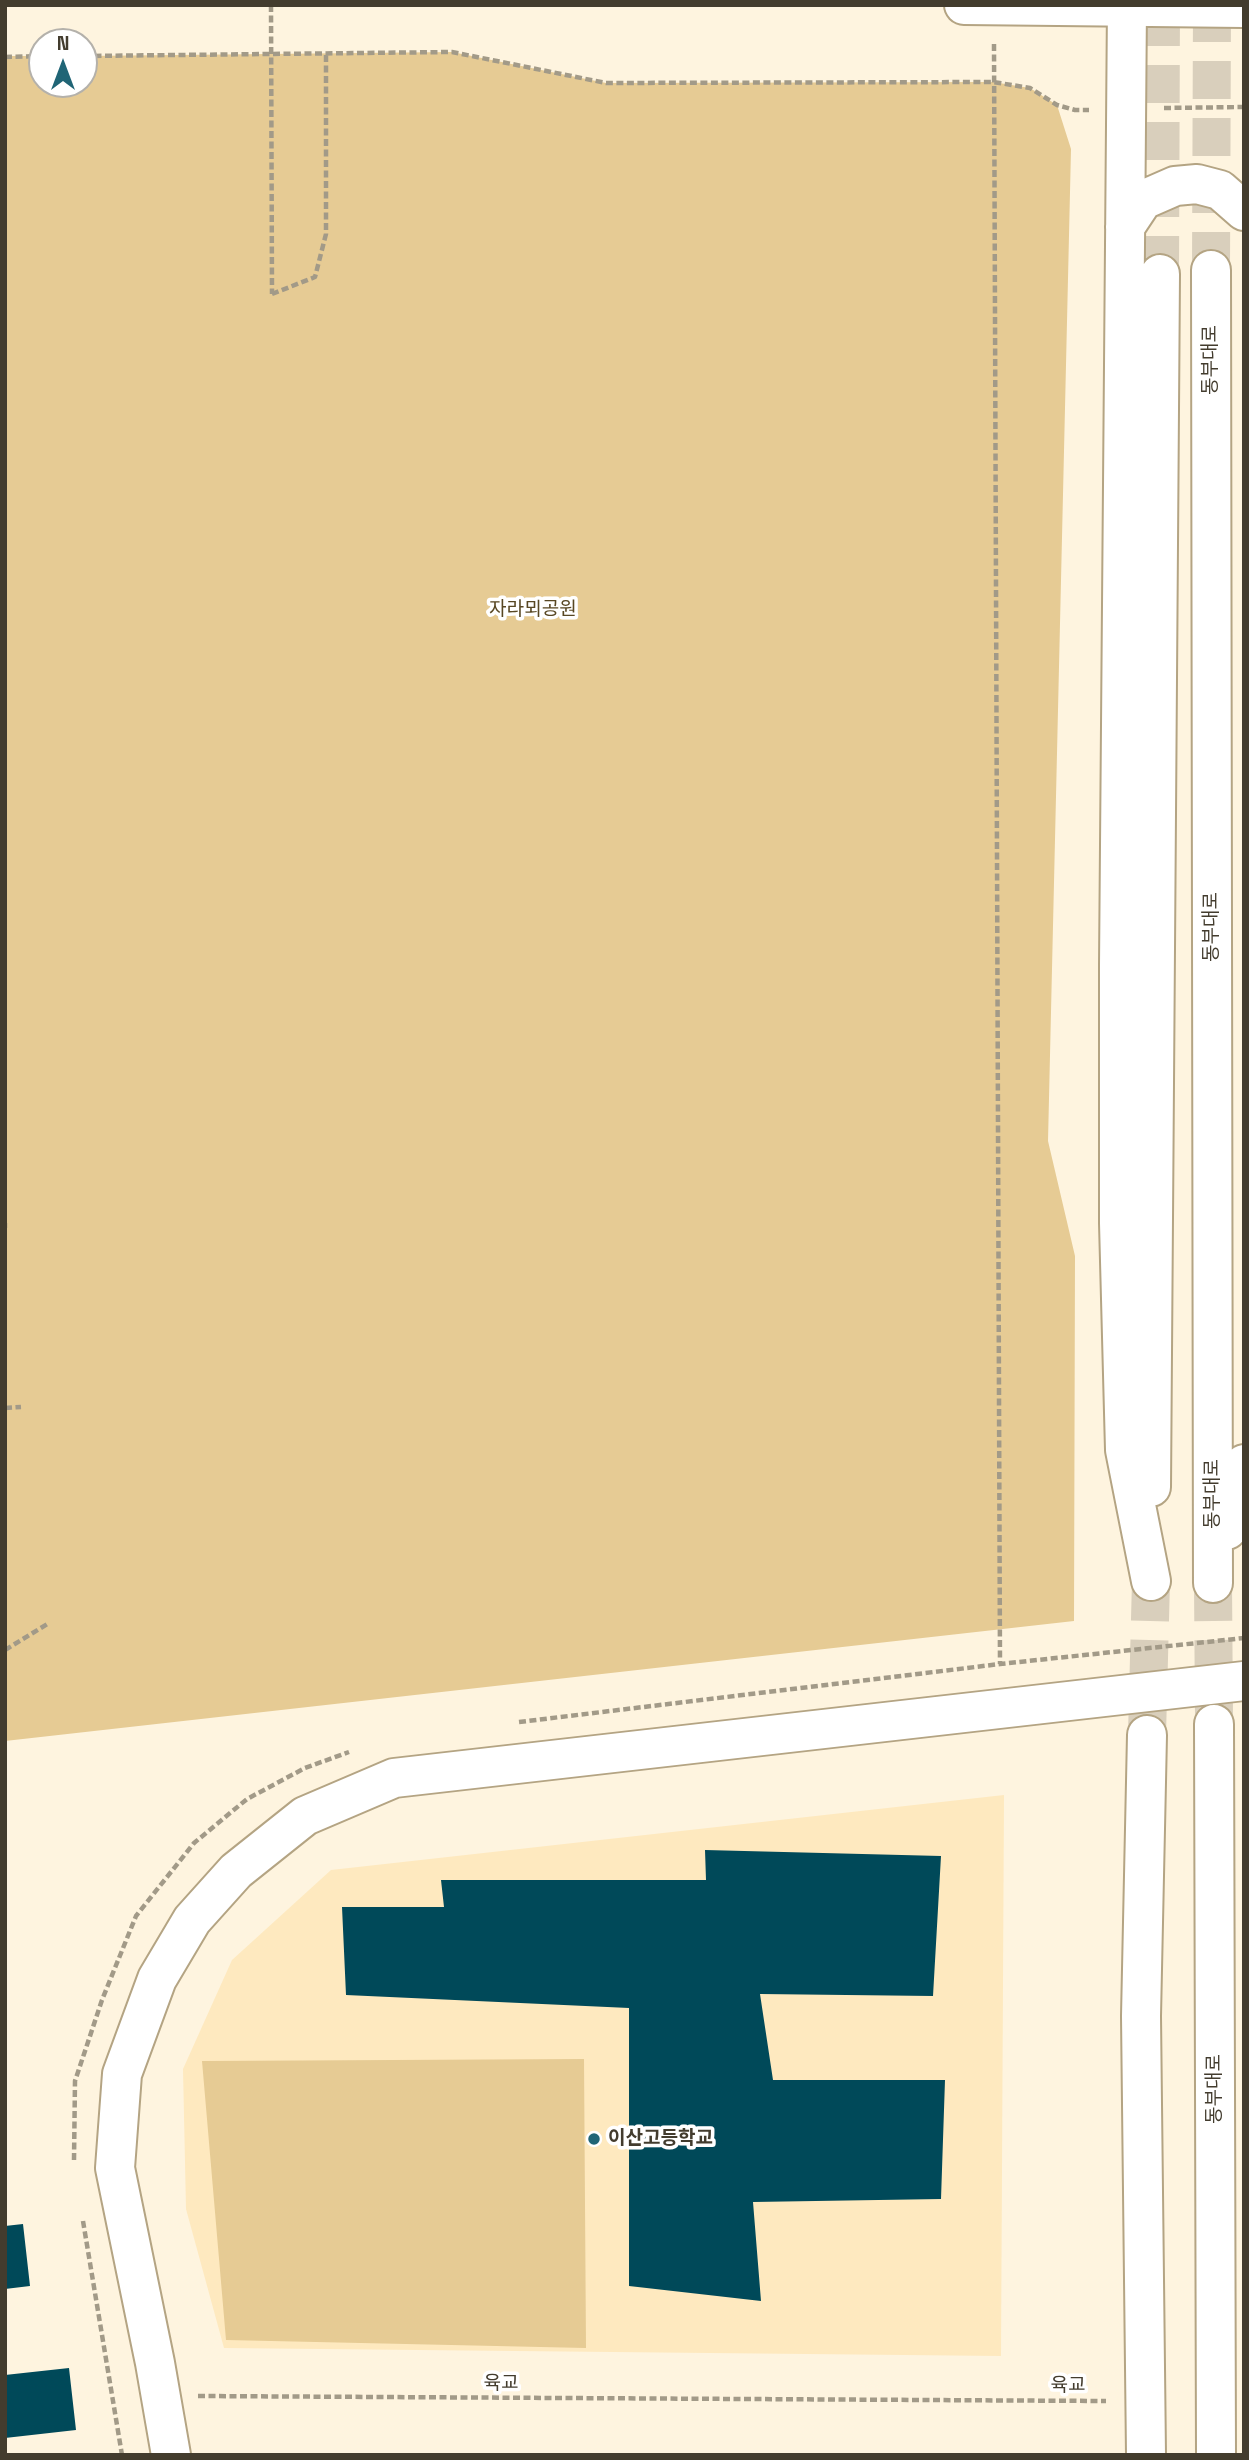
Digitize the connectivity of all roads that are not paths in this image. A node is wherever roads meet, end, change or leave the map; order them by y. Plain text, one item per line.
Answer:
1 (964, 5) edge
2 (1127, 6) edge
3 (1244, 8) edge
4 (1244, 211) edge
5 (1125, 227) junction
6 (1211, 270) tunnel mouth
7 (1160, 274) tunnel mouth
8 (1244, 1464) edge
9 (1244, 1681) edge
10 (1214, 1724) tunnel mouth
11 (1147, 1735) tunnel mouth
12 (171, 2455) edge
13 (1146, 2455) edge
14 (1216, 2455) edge

1 - 2 main road
2 - 3 main road
2 - 5 main road
4 - 5 main road
5 - 7 main road
6 - 8 main road, 동부대로
9 - 12 main road
10 - 14 main road, 동부대로
11 - 13 main road

